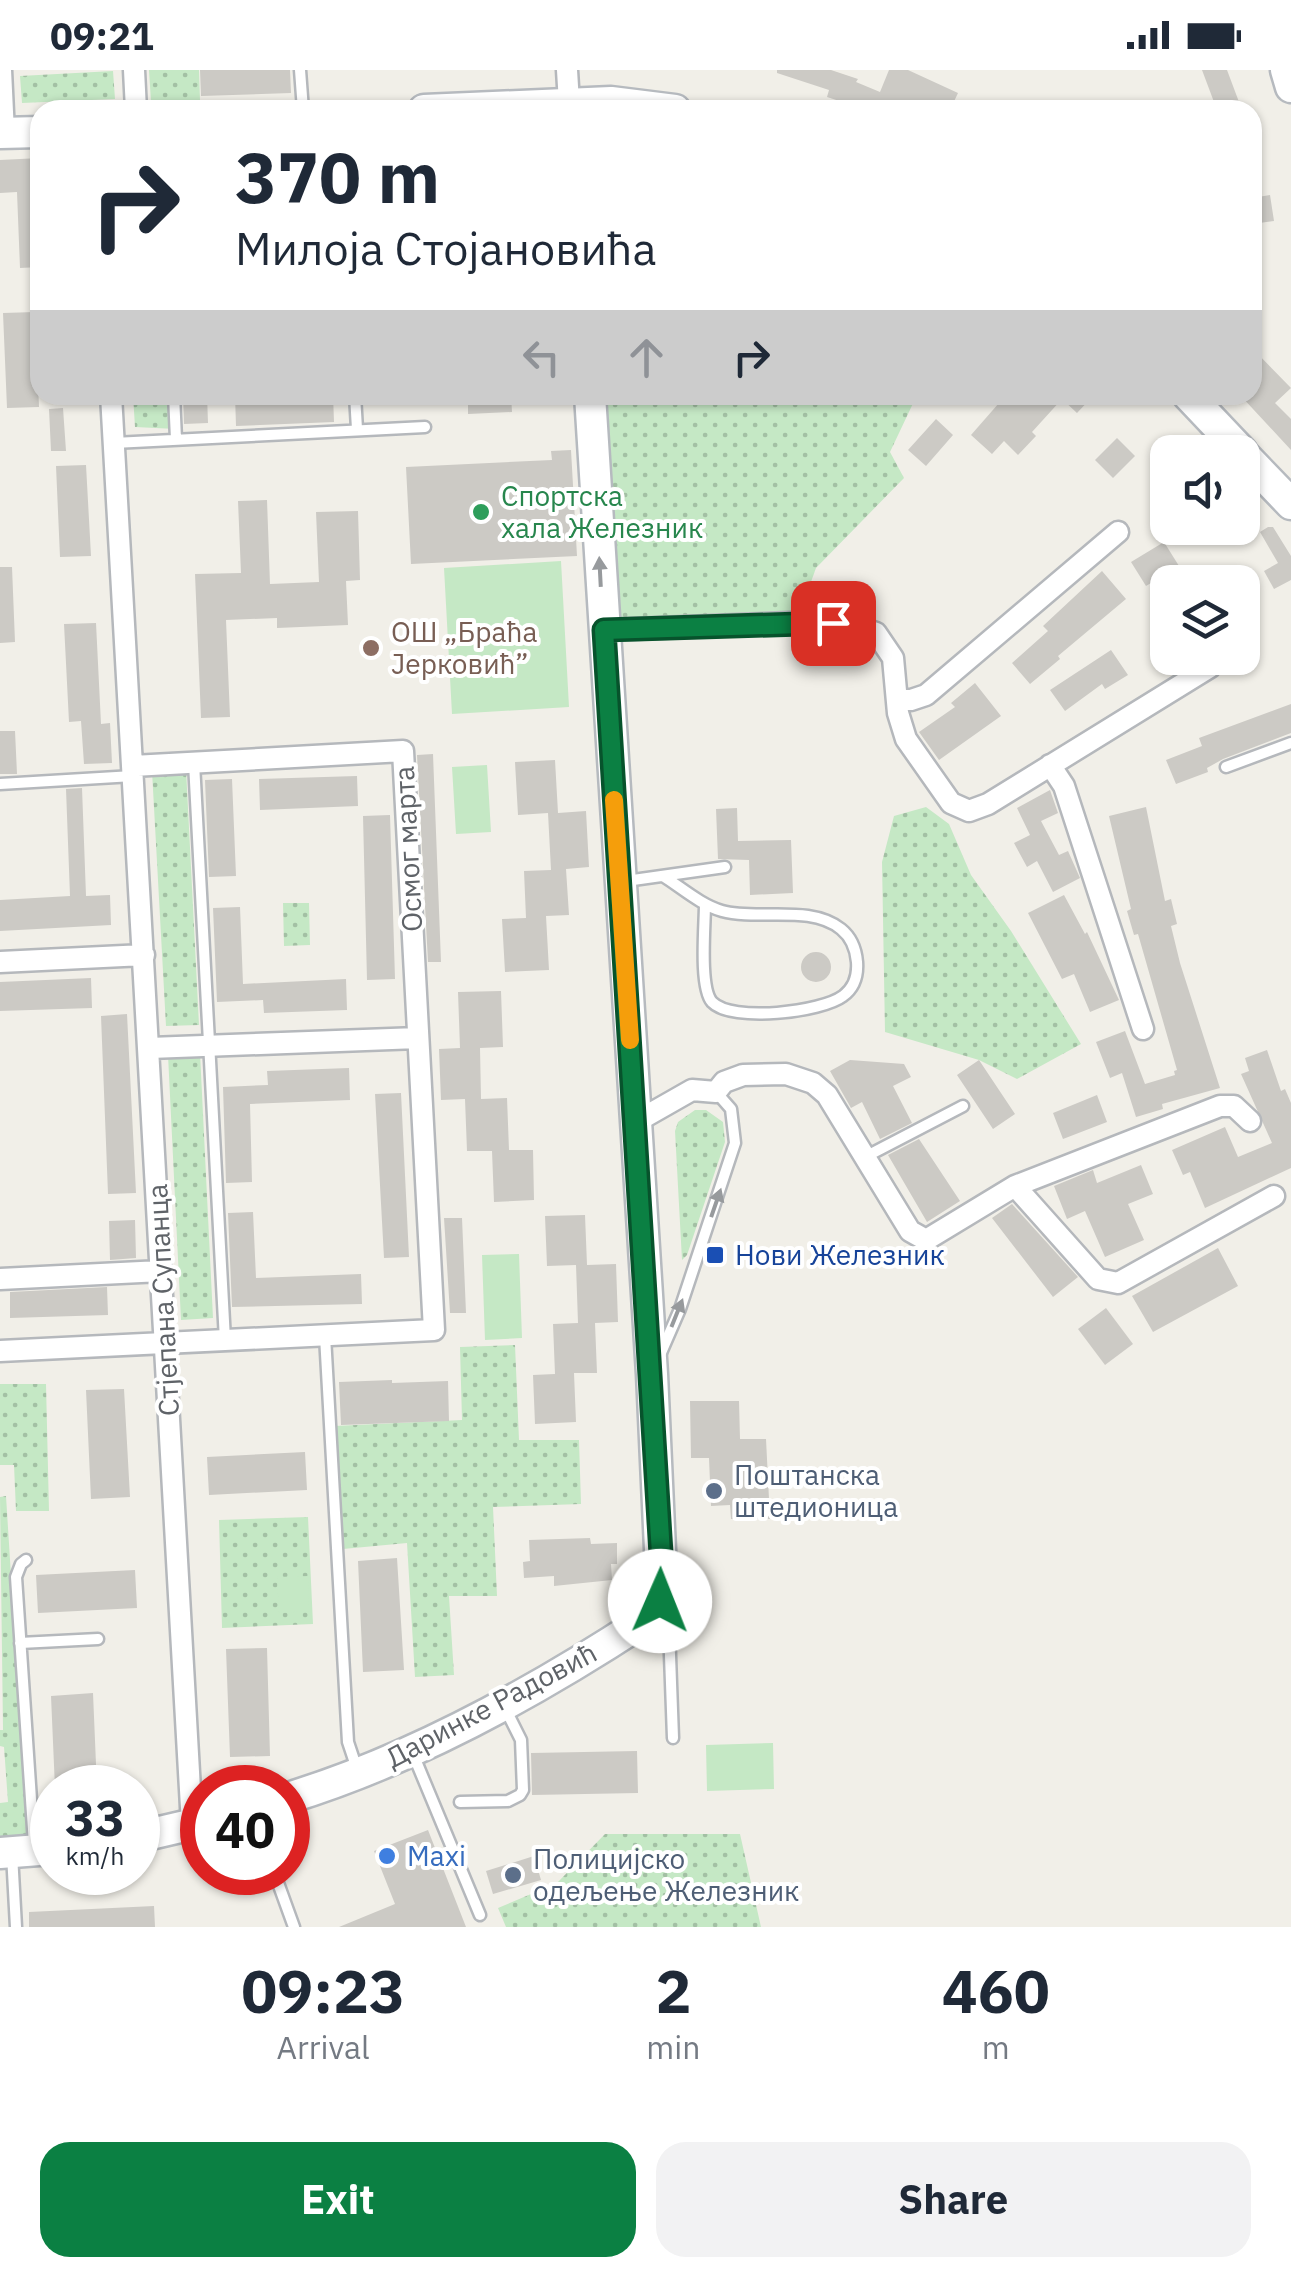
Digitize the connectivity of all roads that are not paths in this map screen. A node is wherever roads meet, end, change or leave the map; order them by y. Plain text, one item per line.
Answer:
1 (1, 70) edge
2 (134, 70) edge
3 (300, 70) edge
4 (567, 70) edge
5 (1286, 70) edge
6 (1291, 86) edge
7 (136, 100) edge
8 (302, 100) edge
9 (569, 100) edge
10 (30, 132) edge
11 (2, 133) edge
12 (112, 405) edge
13 (174, 405) edge
14 (356, 405) edge
15 (591, 405) edge
16 (1197, 405) edge
17 (424, 427) dead end
18 (357, 430) junction
19 (1225, 435) edge
20 (176, 439) junction
21 (114, 443) junction
22 (1260, 472) edge
23 (1291, 504) edge
24 (1118, 532) dead end
25 (604, 630) junction
26 (1198, 675) edge
27 (897, 700) junction
28 (1291, 743) edge
29 (194, 763) junction
30 (1050, 765) junction
31 (1226, 767) dead end
32 (134, 771) junction
33 (0, 784) edge
34 (725, 867) dead end
35 (663, 876) junction
36 (620, 881) junction
37 (705, 904) junction
38 (144, 956) junction
39 (0, 962) edge
40 (1144, 1029) dead end
41 (418, 1038) junction
42 (208, 1045) junction
43 (150, 1048) junction
44 (716, 1092) junction
45 (963, 1106) dead end
46 (1250, 1121) dead end
47 (634, 1123) junction
48 (865, 1156) junction
49 (1015, 1186) junction
50 (1274, 1196) dead end
51 (161, 1271) junction
52 (0, 1279) edge
53 (325, 1336) junction
54 (225, 1340) junction
55 (164, 1342) junction
56 (0, 1351) edge
57 (652, 1374) junction
58 (26, 1560) dead end
59 (660, 1601) junction
60 (98, 1639) dead end
61 (20, 1643) junction
62 (503, 1703) junction
63 (673, 1738) dead end
64 (411, 1751) junction
65 (193, 1765) edge
66 (358, 1773) junction
67 (310, 1790) edge
68 (460, 1802) dead end
69 (25, 1851) edge
70 (282, 1895) edge
71 (480, 1915) dead end
72 (16, 1927) edge
73 (294, 1927) edge

1 - 11 street
2 - 7 street
3 - 8 lane
4 - 9 street
5 - 6 street
10 - 11 street
12 - 21 street, Стјепана Супанца
13 - 20 lane
14 - 18 lane
25 -> 15 street
16 - 19 street
17 - 18 lane
18 - 20 lane
20 - 21 lane
21 - 32 street, Стјепана Супанца
22 - 23 street
24 - 27 street
25 - 27 street
25 - 36 street
26 - 30 street
27 - 30 street
28 - 31 lane
29 - 32 street, Осмог марта
29 - 41 street, Осмог марта
29 - 42 lane
30 - 40 street
32 - 33 lane
32 - 38 street, Стјепана Супанца
34 - 35 lane
35 - 36 lane
35 - 37 lane
36 - 47 street
37 - 37 lane
38 - 39 street
38 - 43 street, Стјепана Супанца
41 - 42 street
41 - 53 street, Осмог марта
42 - 43 street
42 - 54 lane
43 - 51 street, Стјепана Супанца
44 - 47 street
44 - 48 street
57 -> 44 lane
45 - 48 lane
46 - 49 street
47 - 57 street
48 - 49 street
49 - 50 street
51 - 52 street
51 - 55 street, Стјепана Супанца
53 - 54 street, Осмог марта
53 - 66 lane, Даринке Радовић
54 - 55 street, Осмог марта
55 - 56 street, Осмог марта
55 - 65 street, Стјепана Супанца
57 - 59 street
58 - 61 lane
59 - 62 street, Даринке Радовић
59 - 63 lane
60 - 61 lane
61 - 69 lane
62 - 64 street, Даринке Радовић
62 - 68 lane
64 - 66 street, Даринке Радовић
64 - 71 lane
66 - 67 street, Даринке Радовић
69 - 72 lane
70 - 73 lane

